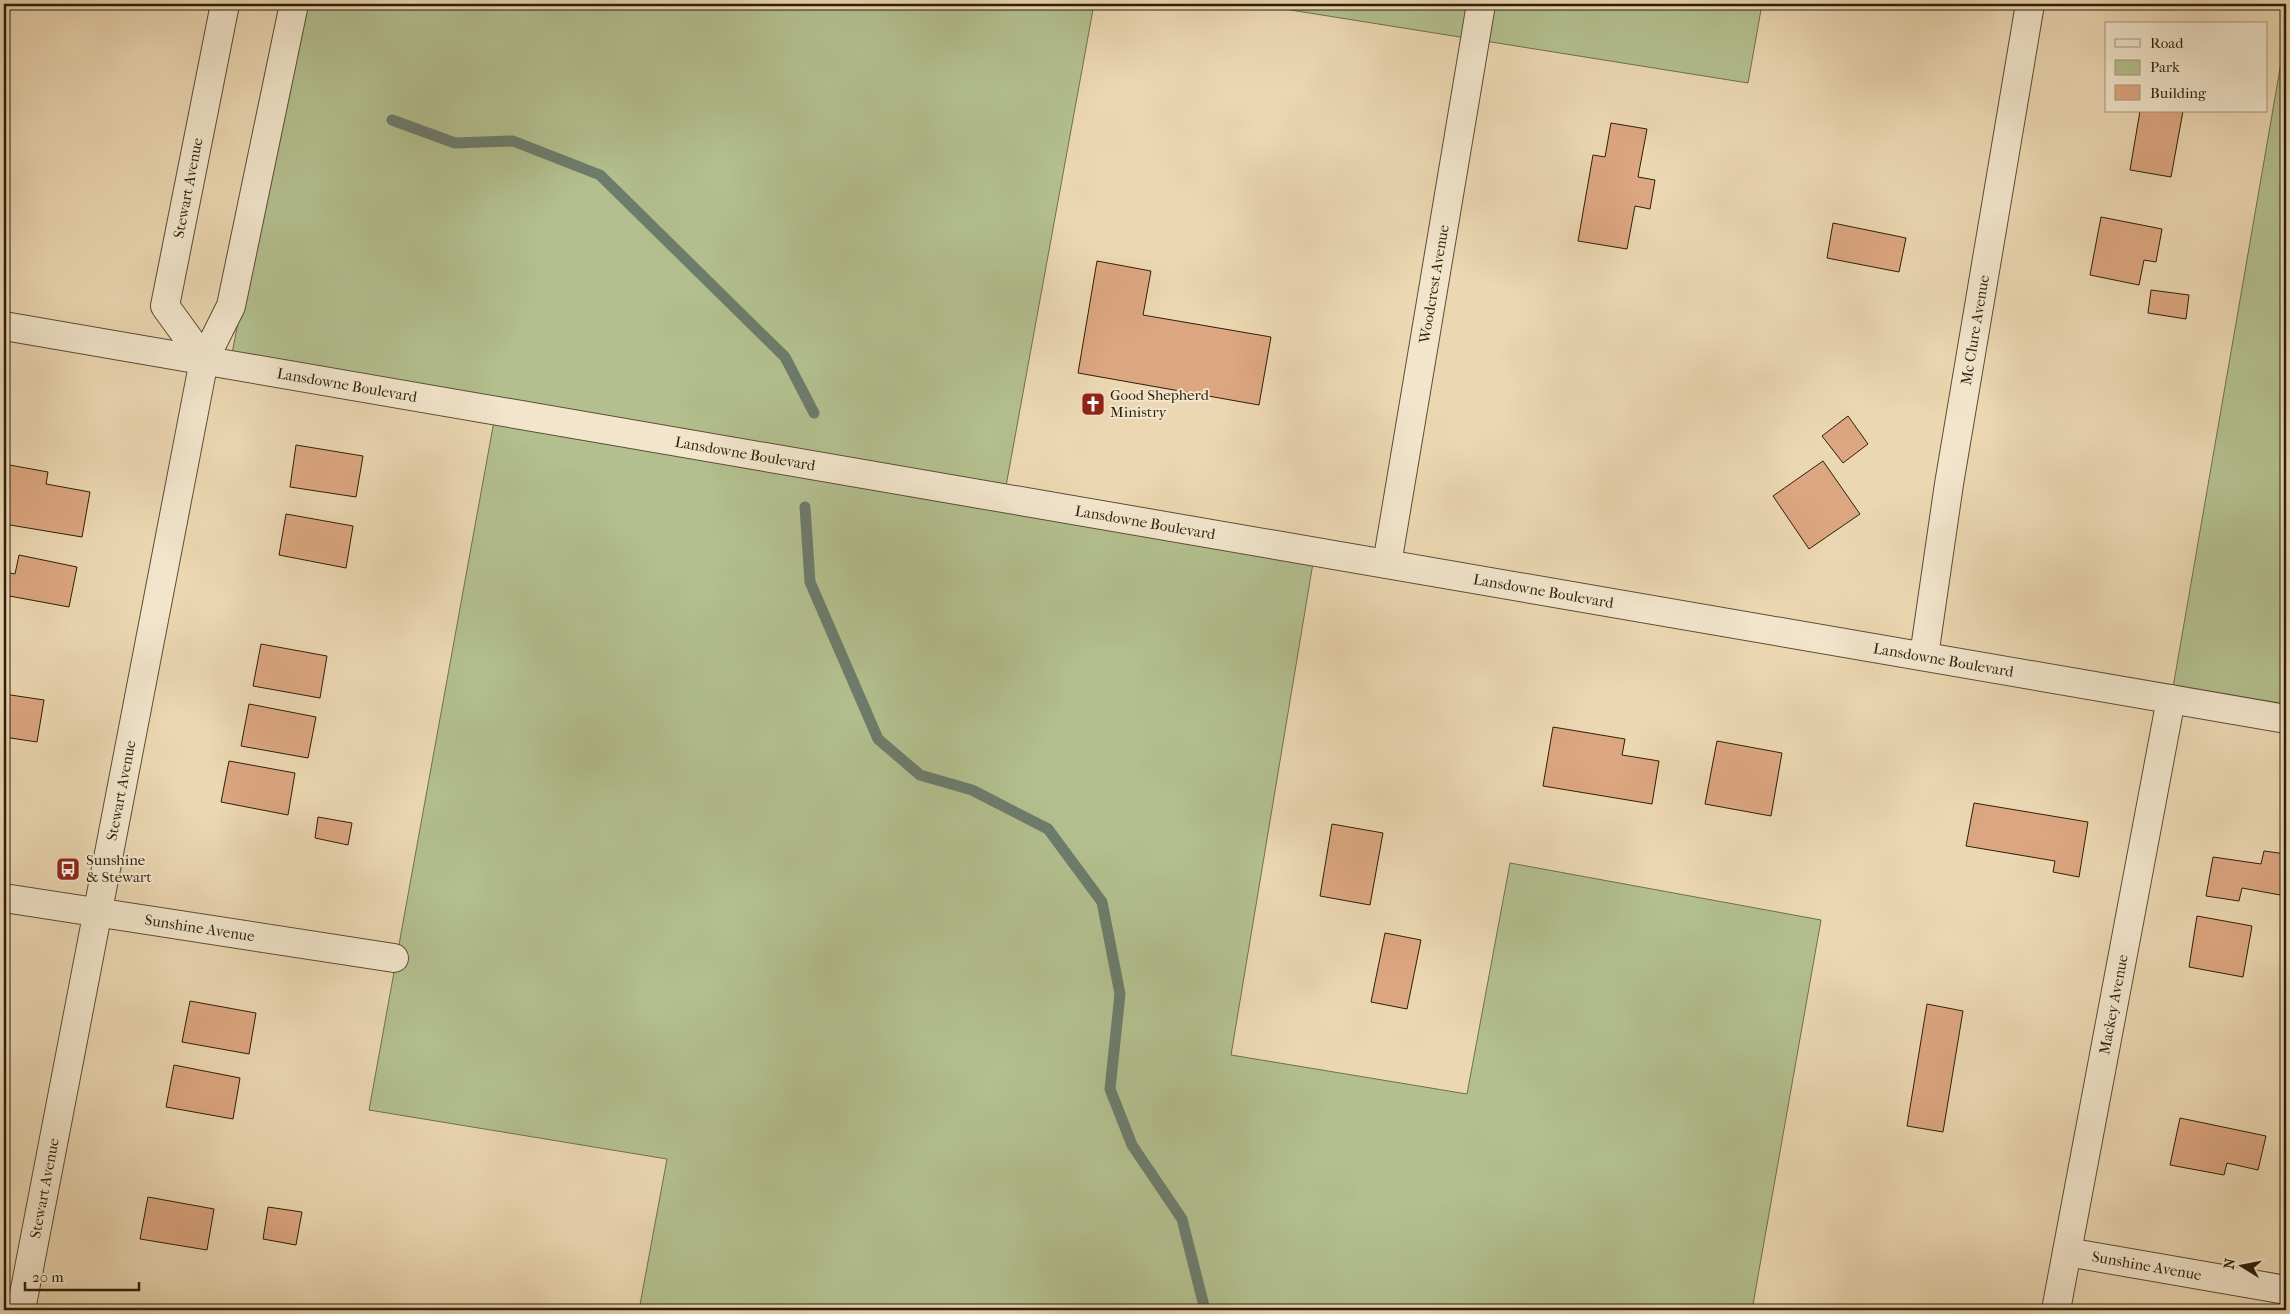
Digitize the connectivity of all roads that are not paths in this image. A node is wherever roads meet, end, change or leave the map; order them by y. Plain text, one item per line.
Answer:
1 (225, 4) edge
2 (294, 4) edge
3 (1481, 4) edge
4 (2030, 4) edge
5 (4, 326) edge
6 (204, 360) junction
7 (1387, 564) junction
8 (1924, 656) junction
9 (2171, 699) junction
10 (2286, 718) edge
11 (4, 898) edge
12 (97, 914) junction
13 (394, 958) dead end
14 (2067, 1252) junction
15 (2286, 1290) edge
16 (21, 1310) edge
17 (2056, 1310) edge

1 - 6 street, Stewart Avenue
2 - 6 street, Stewart Avenue
3 - 7 street, Woodcrest Avenue
4 - 8 street, Mc Clure Avenue
5 - 6 street, Lansdowne Boulevard
6 - 7 street, Lansdowne Boulevard
6 - 12 street, Stewart Avenue
7 - 8 street, Lansdowne Boulevard
8 - 9 street, Lansdowne Boulevard
9 - 10 street, Lansdowne Boulevard
9 - 14 street, Mackey Avenue
11 - 12 street, Sunshine Avenue
12 - 13 street, Sunshine Avenue
12 - 16 street, Stewart Avenue
14 - 15 street, Sunshine Avenue
14 - 17 street, Mackey Avenue

